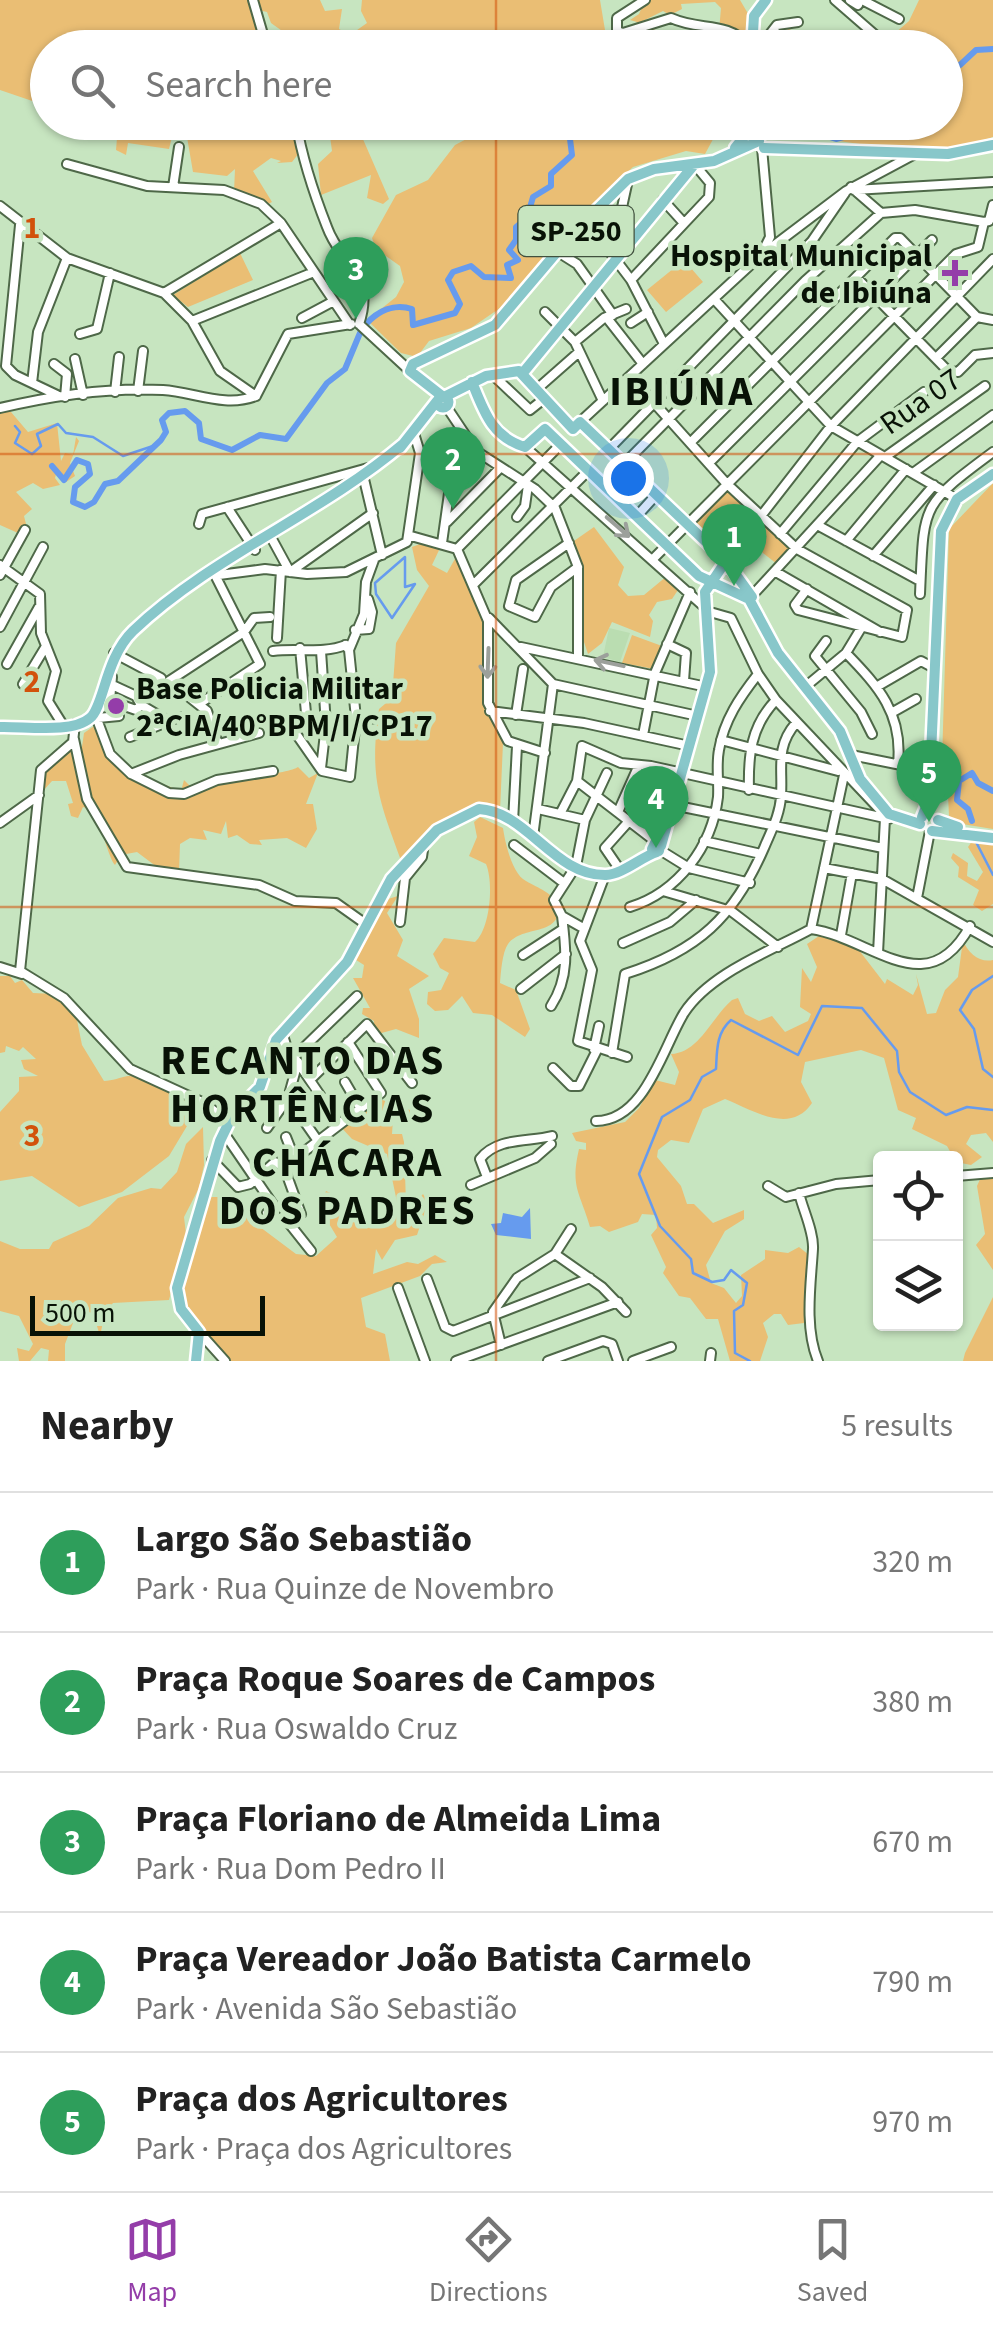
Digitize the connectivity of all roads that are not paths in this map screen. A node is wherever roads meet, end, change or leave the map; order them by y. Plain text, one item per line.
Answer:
1 (253, 0) edge
2 (644, 0) edge
3 (766, 0) edge
4 (835, 0) edge
5 (857, 2) edge
6 (899, 19) dead end
7 (798, 22) dead end
8 (262, 30) edge
9 (618, 30) edge
10 (634, 30) edge
11 (728, 30) edge
12 (754, 30) edge
13 (771, 30) edge
14 (870, 30) edge
15 (301, 140) edge
16 (745, 140) edge
17 (760, 140) edge
18 (993, 144) edge
19 (760, 145) junction
20 (179, 147) dead end
21 (915, 154) junction
22 (723, 157) junction
23 (67, 164) dead end
24 (686, 168) junction
25 (628, 179) junction
26 (993, 182) edge
27 (173, 187) junction
28 (850, 189) junction
29 (664, 201) junction
30 (993, 205) edge
31 (0, 206) edge
32 (881, 212) junction
33 (10, 215) junction
34 (0, 220) edge
35 (682, 222) junction
36 (987, 222) junction
37 (280, 223) junction
38 (20, 225) junction
39 (932, 240) dead end
40 (771, 243) junction
41 (558, 252) junction
42 (917, 256) junction
43 (67, 258) junction
44 (993, 259) edge
45 (612, 264) junction
46 (314, 272) junction
47 (110, 273) junction
48 (936, 276) junction
49 (856, 277) junction
50 (631, 280) junction
51 (804, 282) junction
52 (594, 287) junction
53 (164, 293) junction
54 (875, 296) junction
55 (956, 296) junction
56 (714, 299) junction
57 (332, 302) junction
58 (827, 306) junction
59 (626, 308) dead end
60 (0, 309) edge
61 (12, 310) junction
62 (546, 312) dead end
63 (648, 312) junction
64 (610, 316) junction
65 (894, 316) junction
66 (976, 317) junction
67 (302, 318) dead end
68 (735, 320) junction
69 (993, 320) edge
70 (192, 321) junction
71 (631, 323) dead end
72 (354, 324) junction
73 (560, 326) junction
74 (80, 334) dead end
75 (749, 337) junction
76 (916, 338) junction
77 (4, 340) edge
78 (664, 344) junction
79 (577, 347) junction
80 (142, 351) dead end
81 (993, 353) edge
82 (119, 356) dead end
83 (936, 358) junction
84 (75, 359) dead end
85 (773, 362) junction
86 (54, 364) dead end
87 (643, 364) junction
88 (415, 372) junction
89 (520, 373) junction
90 (630, 376) junction
91 (494, 377) junction
92 (790, 381) junction
93 (472, 382) junction
94 (32, 383) junction
95 (984, 386) dead end
96 (138, 391) junction
97 (115, 392) junction
98 (924, 392) dead end
99 (540, 394) junction
100 (83, 395) junction
101 (256, 396) junction
102 (63, 397) junction
103 (441, 400) junction
104 (603, 401) junction
105 (809, 402) junction
106 (654, 404) junction
107 (0, 408) edge
108 (993, 415) edge
109 (668, 419) junction
110 (576, 426) junction
111 (831, 426) junction
112 (414, 430) junction
113 (626, 432) junction
114 (857, 442) junction
115 (560, 443) junction
116 (690, 443) junction
117 (641, 446) junction
118 (525, 447) junction
119 (608, 450) junction
120 (476, 451) junction
121 (993, 452) edge
122 (883, 456) junction
123 (545, 462) junction
124 (624, 464) junction
125 (709, 464) junction
126 (500, 468) junction
127 (372, 470) junction
128 (588, 471) junction
129 (909, 471) junction
130 (993, 474) edge
131 (726, 483) junction
132 (527, 484) junction
133 (450, 486) junction
134 (938, 487) junction
135 (574, 488) junction
136 (656, 495) junction
137 (956, 500) junction
138 (467, 502) junction
139 (227, 507) junction
140 (555, 508) junction
141 (373, 513) junction
142 (308, 514) junction
143 (637, 516) junction
144 (760, 516) junction
145 (517, 517) dead end
146 (446, 523) junction
147 (199, 524) dead end
148 (686, 524) junction
149 (820, 526) junction
150 (25, 530) dead end
151 (780, 534) junction
152 (409, 538) junction
153 (272, 539) junction
154 (442, 542) junction
155 (846, 542) junction
156 (569, 543) junction
157 (666, 545) junction
158 (43, 548) dead end
159 (254, 549) junction
160 (457, 549) junction
161 (797, 549) junction
162 (725, 555) junction
163 (873, 556) junction
164 (378, 557) junction
165 (653, 559) junction
166 (578, 567) junction
167 (233, 568) junction
168 (1, 569) edge
169 (285, 571) junction
170 (776, 572) junction
171 (216, 575) junction
172 (699, 576) junction
173 (25, 580) junction
174 (712, 580) junction
175 (920, 581) junction
176 (473, 585) junction
177 (807, 589) junction
178 (690, 592) junction
179 (920, 594) dead end
180 (751, 598) junction
181 (41, 604) junction
182 (703, 604) junction
183 (485, 615) junction
184 (270, 618) dead end
185 (862, 624) junction
186 (0, 626) edge
187 (26, 631) junction
188 (244, 632) junction
189 (41, 633) junction
190 (277, 638) dead end
191 (826, 641) dead end
192 (667, 644) junction
193 (46, 646) junction
194 (348, 646) junction
195 (519, 647) junction
196 (300, 648) junction
197 (273, 650) dead end
198 (321, 651) junction
199 (846, 653) junction
200 (116, 654) junction
201 (578, 656) junction
202 (8, 664) dead end
203 (523, 669) dead end
204 (826, 670) junction
205 (935, 670) junction
206 (655, 673) junction
207 (758, 674) junction
208 (165, 679) junction
209 (684, 680) junction
210 (22, 684) dead end
211 (110, 684) junction
212 (553, 684) junction
213 (705, 686) junction
214 (807, 686) junction
215 (878, 686) junction
216 (776, 700) junction
217 (916, 700) dead end
218 (199, 704) junction
219 (140, 705) junction
220 (648, 705) junction
221 (490, 712) junction
222 (893, 712) junction
223 (516, 715) junction
224 (96, 716) junction
225 (119, 716) dead end
226 (697, 716) junction
227 (179, 717) dead end
228 (356, 718) junction
229 (377, 718) dead end
230 (548, 718) junction
231 (168, 721) junction
232 (796, 723) junction
233 (307, 724) junction
234 (69, 725) junction
235 (290, 725) junction
236 (326, 725) junction
237 (0, 727) edge
238 (276, 728) dead end
239 (259, 733) dead end
240 (691, 733) junction
241 (872, 734) dead end
242 (643, 735) junction
243 (130, 737) dead end
244 (74, 739) junction
245 (722, 740) junction
246 (218, 744) junction
247 (685, 745) junction
248 (517, 746) junction
249 (750, 747) junction
250 (545, 752) junction
251 (853, 755) junction
252 (780, 756) junction
253 (898, 764) junction
254 (639, 765) junction
255 (321, 768) junction
256 (274, 771) dead end
257 (931, 771) junction
258 (607, 773) dead end
259 (841, 773) junction
260 (131, 774) junction
261 (679, 774) junction
262 (577, 781) junction
263 (718, 784) junction
264 (749, 790) junction
265 (39, 795) junction
266 (596, 796) junction
267 (781, 797) junction
268 (670, 804) junction
269 (538, 808) junction
270 (836, 808) junction
271 (618, 812) junction
272 (715, 813) junction
273 (560, 814) junction
274 (889, 814) junction
275 (585, 820) junction
276 (630, 820) junction
277 (0, 822) edge
278 (513, 822) junction
279 (928, 823) junction
280 (775, 825) junction
281 (993, 835) edge
282 (533, 837) junction
283 (831, 838) junction
284 (704, 841) junction
285 (424, 843) junction
286 (514, 845) dead end
287 (656, 847) junction
288 (883, 848) junction
289 (761, 854) junction
290 (576, 866) junction
291 (689, 868) junction
292 (824, 868) junction
293 (620, 870) junction
294 (852, 873) junction
295 (606, 874) junction
296 (882, 879) junction
297 (564, 883) junction
298 (750, 883) junction
299 (663, 891) junction
300 (917, 898) junction
301 (696, 900) junction
302 (630, 908) dead end
303 (730, 911) junction
304 (562, 916) junction
305 (400, 922) dead end
306 (368, 925) junction
307 (970, 926) junction
308 (583, 928) junction
309 (812, 929) junction
310 (564, 930) junction
311 (841, 934) junction
312 (993, 942) edge
313 (622, 944) dead end
314 (778, 947) junction
315 (878, 953) junction
316 (566, 954) junction
317 (523, 955) dead end
318 (0, 967) edge
319 (22, 974) junction
320 (521, 989) dead end
321 (357, 996) dead end
322 (551, 1006) dead end
323 (599, 1026) dead end
324 (281, 1039) junction
325 (348, 1042) junction
326 (596, 1049) junction
327 (612, 1053) junction
328 (627, 1057) dead end
329 (296, 1059) junction
330 (553, 1068) dead end
331 (310, 1080) junction
332 (345, 1082) dead end
333 (412, 1083) dead end
334 (288, 1098) junction
335 (359, 1106) junction
336 (596, 1121) dead end
337 (339, 1123) junction
338 (226, 1127) junction
339 (267, 1128) dead end
340 (286, 1137) dead end
341 (318, 1141) junction
342 (212, 1160) junction
343 (294, 1160) junction
344 (284, 1167) junction
345 (993, 1173) edge
346 (963, 1175) edge
347 (258, 1177) junction
348 (487, 1177) junction
349 (873, 1180) edge
350 (471, 1185) dead end
351 (768, 1186) dead end
352 (800, 1194) junction
353 (294, 1200) junction
354 (276, 1209) junction
355 (266, 1213) dead end
356 (571, 1229) dead end
357 (312, 1252) dead end
358 (555, 1254) junction
359 (590, 1278) junction
360 (428, 1279) dead end
361 (398, 1288) dead end
362 (500, 1302) junction
363 (618, 1302) junction
364 (507, 1312) junction
365 (626, 1312) dead end
366 (492, 1318) junction
367 (199, 1332) junction
368 (501, 1345) junction
369 (196, 1361) edge
370 (224, 1361) edge
371 (425, 1361) edge
372 (456, 1361) edge
373 (548, 1361) edge
374 (618, 1361) edge
375 (633, 1361) edge
376 (664, 1361) edge
377 (818, 1361) edge

1 - 8 street
2 - 9 street
3 - 12 main road
4 - 14 street
5 - 6 street
7 - 13 street
10 - 11 street
15 - 72 street
16 - 22 main road
17 - 19 main road
18 - 21 main road
19 - 21 main road
19 - 22 main road, SP-250
19 - 40 street
20 - 27 street
21 - 28 street
22 - 24 main road, SP-250
23 - 27 street
24 - 25 main road, SP-250
24 - 29 main road
24 - 35 street
25 - 41 main road, SP-250
25 - 45 street
26 - 28 street
27 - 37 street
28 - 32 street
28 - 40 street
28 - 68 street
29 - 35 street
29 - 45 main road
30 - 36 street
31 - 33 street
32 - 36 street
32 - 51 street
33 - 34 street
33 - 38 street
35 - 50 street
36 - 48 street
37 - 46 street
37 - 53 street
38 - 43 street
38 - 61 street
39 - 42 street
40 - 56 street
41 - 52 street
41 - 88 main road, SP-250
42 - 48 street
42 - 49 street
42 - 54 street
43 - 47 street
43 - 94 street
44 - 55 street
45 - 50 street
45 - 52 main road
46 - 57 street
46 - 70 street
47 - 53 street
47 - 74 street
48 - 55 street
48 - 65 street
49 - 54 street
49 - 58 street
50 - 63 street
51 - 58 street
51 - 75 street
52 - 64 street
52 - 73 main road
53 - 70 street
54 - 65 street
54 - 92 street
55 - 66 street
55 - 76 street
56 - 68 street
56 - 78 street
57 - 67 street
57 - 72 street
58 - 85 street
59 - 64 street
60 - 61 street
61 - 77 street
62 - 73 street
63 - 71 street
63 - 78 street
64 - 79 street
64 - 87 street
65 - 76 street
65 - 105 street
66 - 69 street
66 - 83 street
68 - 75 street
68 - 106 street
70 - 101 street
72 - 88 street
72 - 101 street
73 - 79 street
73 - 89 main road
75 - 85 street
75 - 109 street
76 - 83 street
76 - 111 street
77 - 94 street
78 - 87 street
79 - 99 street
79 - 104 street
80 - 96 street
81 - 83 street
82 - 97 street
84 - 100 street
85 - 92 street
85 - 116 street
86 - 102 street
87 - 90 street
88 - 103 main road
89 - 91 main road
89 - 99 main road
90 - 104 street
90 - 106 street
91 - 93 main road
91 - 99 street
92 - 105 street
92 - 125 street
93 - 103 main road
93 - 118 main road
94 - 102 street
95 - 122 street, Rua 07
96 - 97 street
96 - 101 street
97 - 100 street
98 - 114 street
99 - 110 main road
100 - 102 street
102 - 107 street
103 - 112 main road
103 - 120 street
104 - 110 street
105 - 111 street
105 - 131 street
106 - 109 street
106 - 113 street
108 - 129 street
109 - 116 street
109 - 117 street
110 - 115 street
110 - 119 main road
111 - 114 street
111 - 144 street
112 - 127 main road
112 - 152 street
113 - 117 street
113 - 119 street
114 - 122 street
114 - 151 street
115 - 118 main road
115 - 123 street
115 - 128 main road
116 - 125 street
117 - 124 street
118 - 123 street
119 - 124 main road
120 - 126 street
120 - 133 street
121 - 134 street
122 - 129 street
122 - 149 street, Rua 07
123 - 132 street
123 - 135 street
124 - 136 main road
125 - 131 street
126 - 132 street
126 - 138 street
127 - 139 street
127 - 141 street
127 - 142 main road
128 - 135 street
128 - 143 main road
129 - 134 street
129 - 155 street
130 - 137 main road
131 - 144 street
131 - 148 street
132 - 140 street
132 - 145 street
132 - 160 street
133 - 138 street
133 - 146 street
134 - 137 street
134 - 163 street
134 - 175 street
135 - 140 street
135 -> 165 street
136 - 143 street
136 - 148 main road
137 - 205 main road
138 - 146 street
139 - 147 street
139 - 159 street
140 - 156 street
140 - 176 street
141 - 164 street
141 - 169 street
142 - 153 main road
142 - 159 main road
143 - 157 main road
144 - 151 street
144 - 162 street
146 - 154 street
148 - 157 street
148 - 162 main road
149 - 155 street
149 - 161 street, Rua 07
150 - 168 street
151 - 161 street
152 - 154 street
152 - 164 street
153 - 159 main road
153 - 169 street
154 - 160 street
155 - 163 street
156 - 166 street
156 - 166 street
157 - 165 street
157 - 172 main road
158 - 173 street
159 - 167 main road
160 - 176 street
161 - 170 street, Rua 07
161 - 185 street
162 - 174 main road
162 - 180 main road
163 - 175 street
164 - 169 street
164 - 194 street
165 - 178 street
166 - 201 street
167 - 169 street
167 - 171 main road
168 - 173 street
169 - 190 street
170 - 177 street
170 - 180 street, Rua 07
171 - 188 street
171 - 200 main road
172 - 174 main road
172 - 182 main road
173 - 181 street
173 - 186 street
174 - 180 main road
174 - 182 main road
175 - 179 street
176 - 183 street
177 - 185 street
177 - 185 street
178 - 182 street
178 - 192 street
180 - 214 main road
181 - 187 street
181 - 189 street
182 - 207 street
182 - 213 main road
183 - 195 street
183 -> 221 street
184 - 188 street
185 - 199 street
187 - 189 street
187 - 202 street
188 - 208 street
188 - 218 street
189 - 193 street
191 - 204 street
192 - 206 street
192 - 209 street
193 - 210 street
193 - 234 street
194 - 198 street
194 - 228 street
195 - 201 street
195 - 212 street
196 - 197 street
196 - 198 street
196 - 233 street
198 - 236 street
199 - 204 street
199 - 215 street
200 - 208 street
200 - 211 street
200 - 224 main road
206 -> 201 street
203 - 223 street
204 - 214 street
204 - 241 street
205 - 215 street
205 - 257 main road
206 - 209 street
206 - 220 street
207 - 216 street
207 - 245 street
208 - 218 street
209 - 213 street
211 - 219 street
211 - 219 street
212 - 220 street
212 - 230 street
213 - 226 main road
214 - 251 main road
215 - 222 street
216 - 232 street
216 - 249 street
217 - 222 street
218 - 246 street
219 - 231 street
220 - 226 street
220 - 242 street
221 - 223 street
221 - 248 street
222 - 253 street
223 - 230 street
224 - 225 street
224 - 234 main road
224 - 260 street
226 - 240 main road
227 - 231 street
228 - 229 street
228 - 236 street
228 - 255 street
230 - 242 street
230 - 250 street
231 - 243 street
232 - 252 street
232 - 259 street
233 - 235 street
233 - 236 street
234 - 237 main road
234 - 244 street
235 - 238 street
235 - 255 street
236 - 255 street
239 - 246 street
240 - 247 main road
240 - 261 main road
242 - 247 street
244 - 265 street
244 - 306 street
245 - 249 street
245 - 263 street
246 - 260 street
247 - 261 main road
248 - 250 street
248 - 278 street
249 - 252 street
249 - 264 street
250 - 269 street
251 - 253 street
251 - 274 main road
252 - 259 street
252 - 267 street
253 - 257 street
254 - 261 street
254 - 262 street
254 - 271 street
256 - 260 street
257 - 279 main road
258 - 266 street
259 - 270 street
259 - 274 street
261 - 263 street
261 - 268 main road
262 - 266 street
262 - 273 street
263 - 264 street
263 - 272 street
264 - 267 street
265 - 277 street
265 - 319 street
266 - 271 street
266 - 275 street
267 - 270 street
267 - 280 street
268 - 272 street
268 - 287 main road
269 - 273 street
269 - 282 street
270 - 274 street
270 - 283 street
271 - 276 street
272 - 280 street
272 - 284 street
273 - 275 street
274 - 279 main road
274 - 288 street
275 - 290 street
276 - 287 street
276 - 293 street
278 - 282 main road
278 - 285 main road
279 - 281 main road
279 - 300 street
280 - 283 street
280 - 289 street
282 - 290 main road
283 - 288 street
283 - 292 street
284 - 289 street
284 - 291 street
285 - 305 street
285 - 306 main road
286 - 297 street
287 - 291 street
287 - 293 main road
288 - 296 street
289 - 298 street
290 - 295 main road
290 - 297 street
291 - 298 street
291 - 299 street
292 - 294 street
292 - 309 street
293 - 295 main road
294 - 296 street
294 - 311 street
295 - 308 street
296 - 300 street
296 - 315 street
297 - 304 street
298 - 303 street
299 - 301 street
299 - 302 street
300 - 307 street
301 - 303 street
301 - 313 street
303 - 314 street
303 - 327 street
304 - 308 street
304 - 310 street
306 - 324 main road
307 - 312 street
307 - 315 street
308 - 326 street
309 - 311 street
309 - 314 street
310 - 316 street
310 - 317 street
311 - 315 street
314 - 336 street
316 - 320 street
316 - 322 street
318 - 319 street
319 - 338 street
321 - 329 street
323 - 326 street
324 - 329 street
324 - 338 main road
325 - 331 street
325 - 333 street
325 - 335 street
326 - 327 street
326 - 330 street
327 - 328 street
329 - 331 street
329 - 334 street
331 - 337 street
332 - 335 street
334 - 339 street
334 - 341 street
335 - 337 street
337 - 341 street
338 - 342 main road
338 - 347 street
340 - 343 street
341 - 343 street
342 - 347 street
342 - 367 main road
343 - 344 street
344 - 347 street
344 - 353 street
345 - 346 street
347 - 354 street
348 - 348 street
348 - 350 street
349 - 352 street
351 - 352 street
352 - 377 street
353 - 354 street
353 - 357 street
354 - 355 street
356 - 358 street
358 - 359 street
358 - 362 street
359 - 363 street
359 - 364 street
360 - 366 street
361 - 371 street
362 - 364 street
362 - 366 street
363 - 365 street
363 - 368 street
364 - 366 street
366 - 368 street
367 - 369 main road
367 - 370 street
368 - 372 street
373 - 374 street
375 - 376 street

